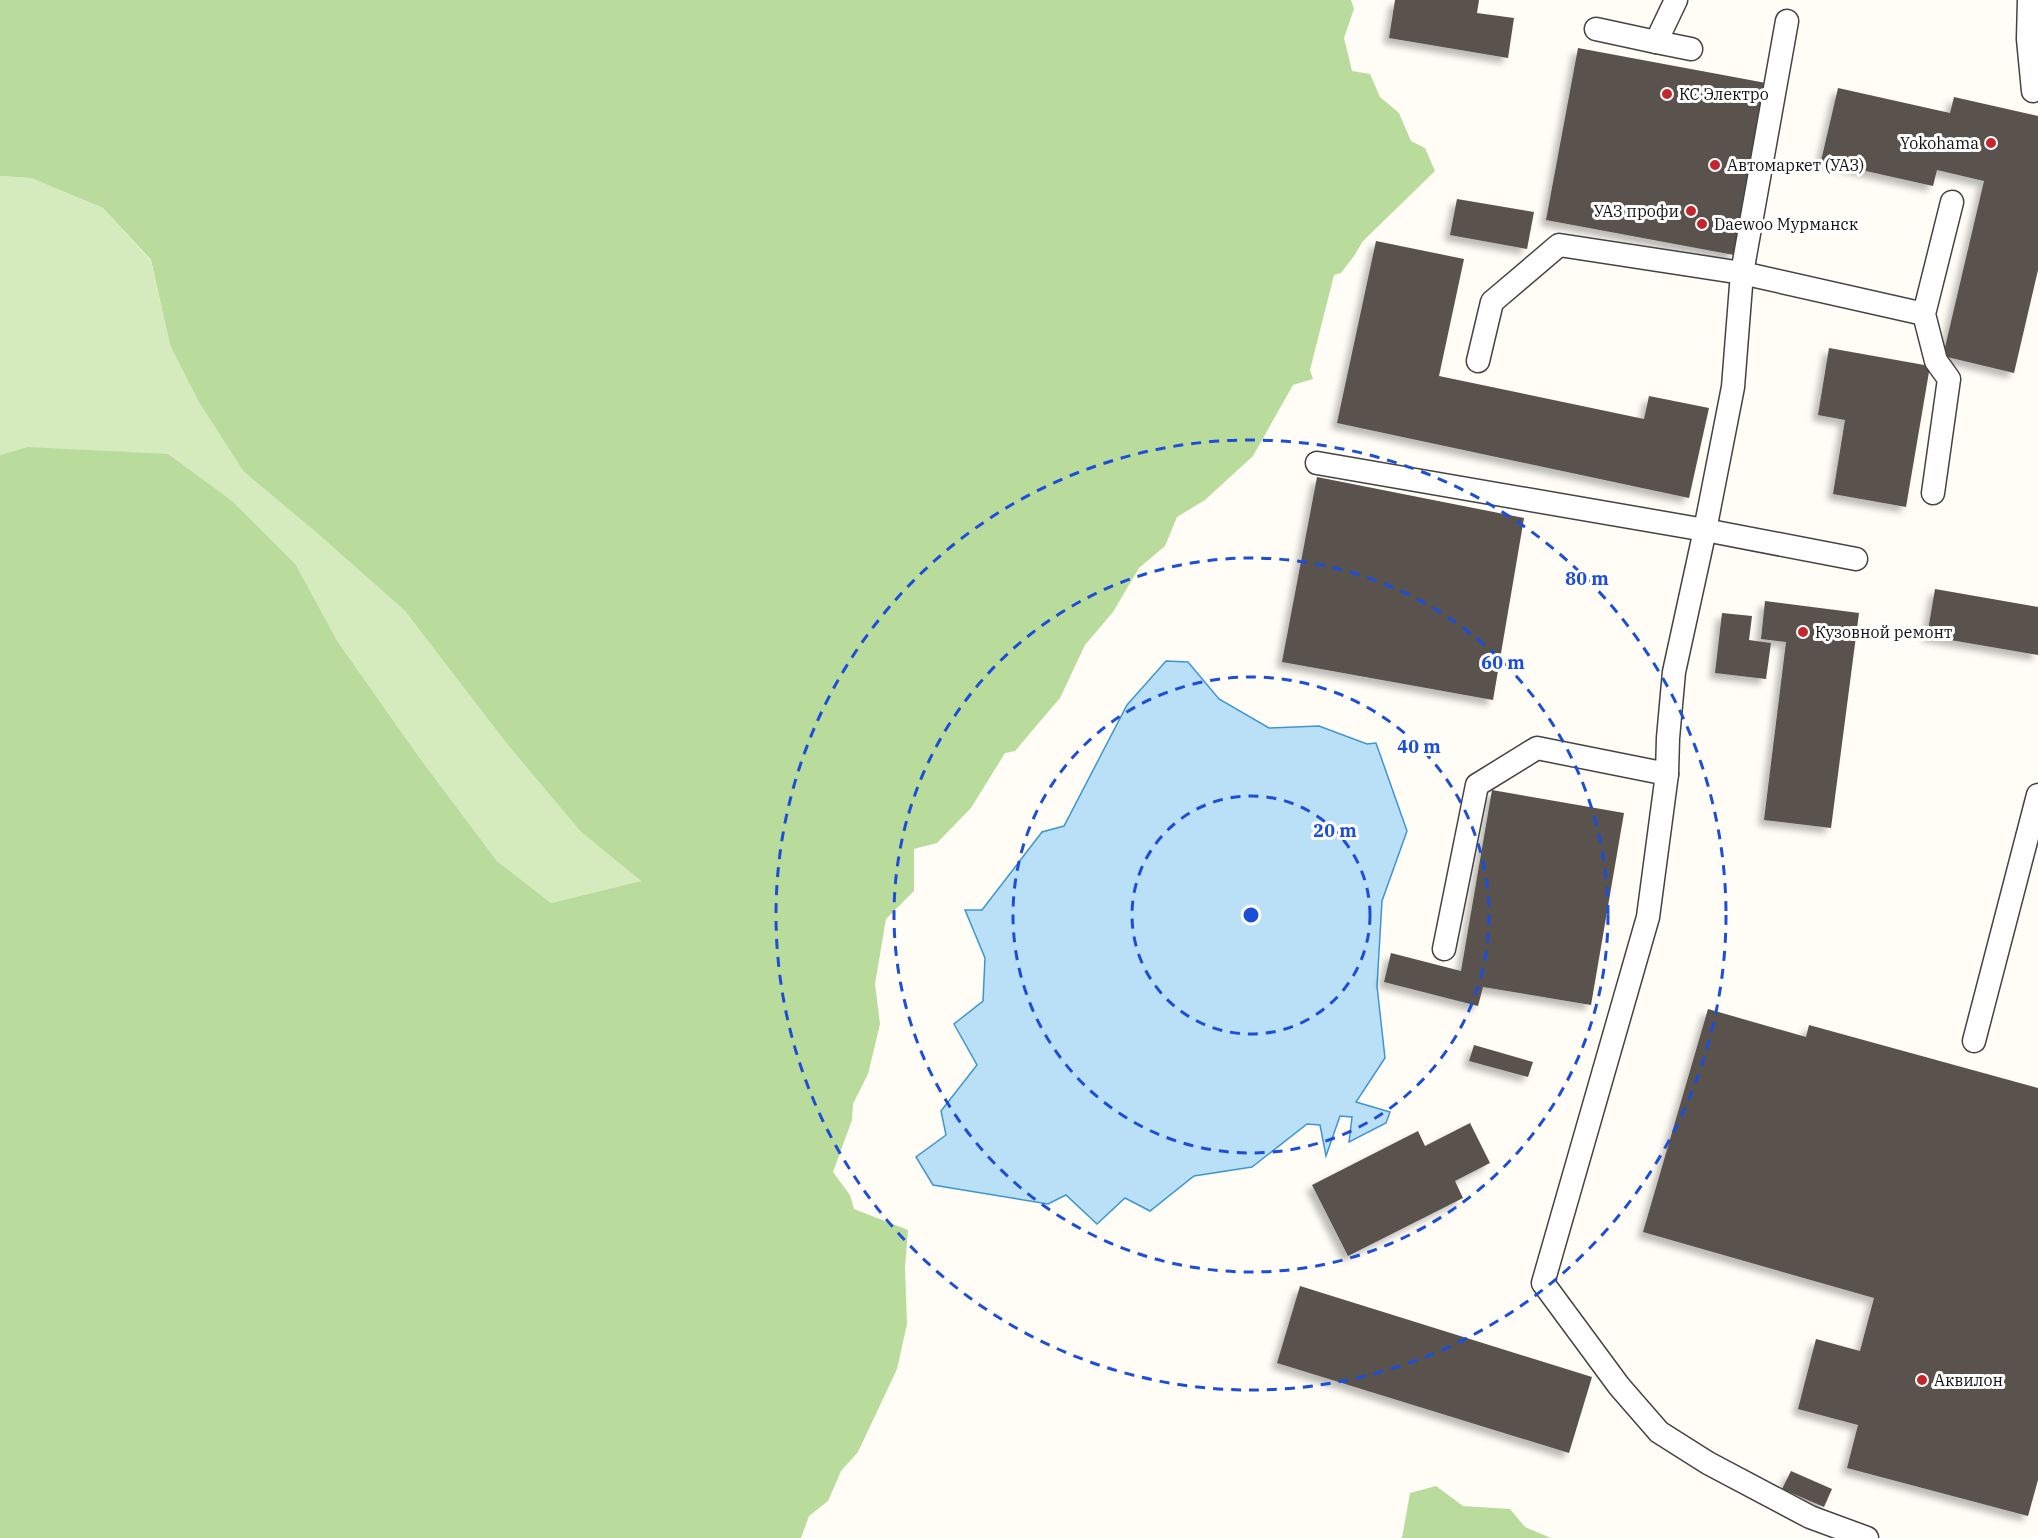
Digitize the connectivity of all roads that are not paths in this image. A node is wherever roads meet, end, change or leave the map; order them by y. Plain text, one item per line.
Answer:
1 (1676, 0) edge
2 (2029, 0) edge
3 (1787, 21) dead end
4 (1596, 29) dead end
5 (1656, 42) junction
6 (1692, 49) dead end
7 (2033, 91) dead end
8 (1952, 202) dead end
9 (1742, 273) junction
10 (1924, 314) junction
11 (1478, 362) dead end
12 (1317, 463) dead end
13 (1933, 493) dead end
14 (1705, 530) junction
15 (1856, 559) dead end
16 (1667, 774) junction
17 (2038, 795) edge
18 (1444, 949) dead end
19 (1974, 1041) dead end
20 (1867, 1538) edge

1 - 5 lane
2 - 7 lane
3 - 9 lane
4 - 5 lane
5 - 6 lane
8 - 10 lane
9 - 10 lane
9 - 11 lane
9 - 14 lane
10 - 13 lane
12 - 14 lane
14 - 15 lane
14 - 16 lane
16 - 18 lane
16 - 20 lane
17 - 19 lane

